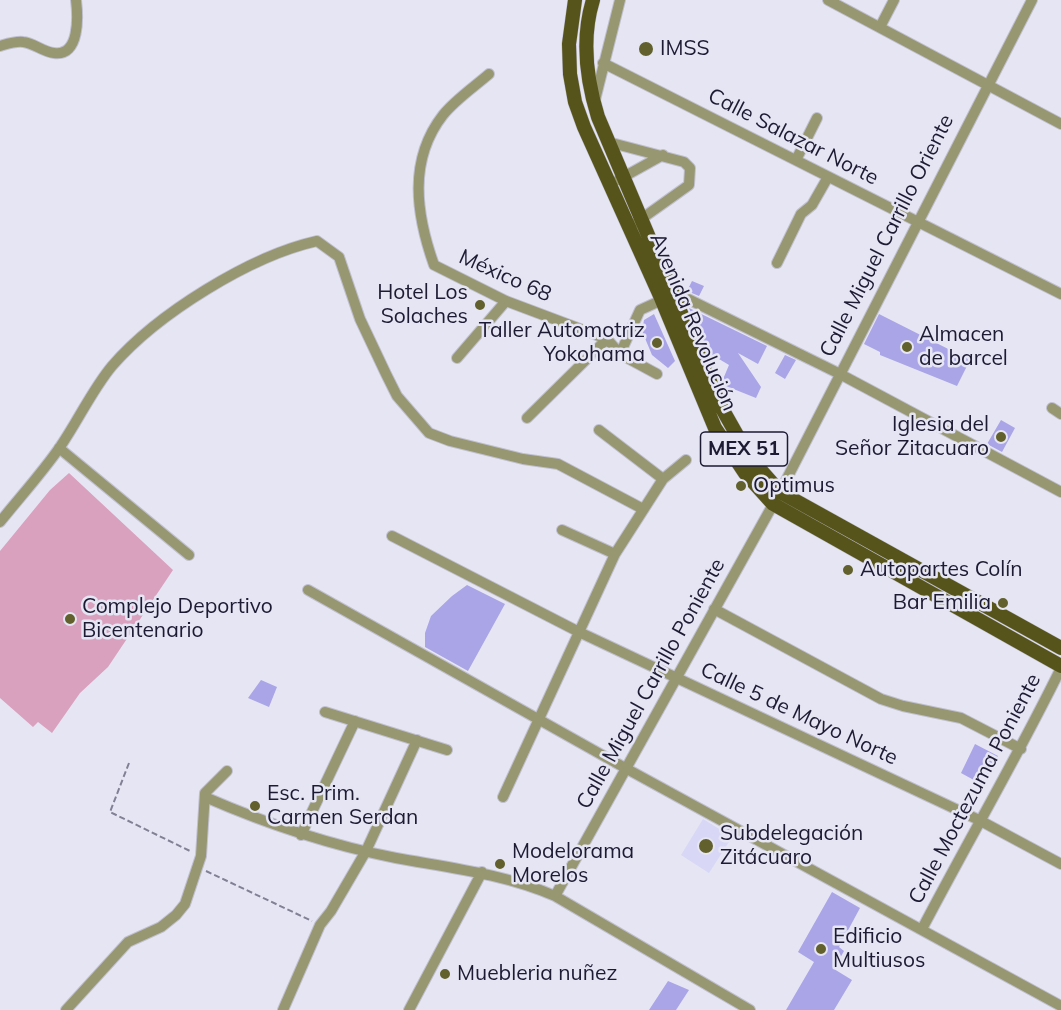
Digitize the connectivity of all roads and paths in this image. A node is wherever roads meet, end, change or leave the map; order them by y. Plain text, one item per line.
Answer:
1 (76, 0) edge
2 (575, 0) edge
3 (593, 0) edge
4 (620, 0) edge
5 (828, 0) edge
6 (894, 0) edge
7 (1032, 0) edge
8 (880, 27) junction
9 (0, 46) edge
10 (603, 63) junction
11 (489, 74) dead end
12 (988, 86) junction
13 (594, 103) junction
14 (817, 118) dead end
15 (1061, 124) edge
16 (608, 142) junction
17 (663, 155) junction
18 (796, 160) junction
19 (828, 177) junction
20 (623, 178) junction
21 (610, 184) junction
22 (917, 221) junction
23 (635, 224) junction
24 (777, 264) dead end
25 (1061, 294) edge
26 (668, 296) junction
27 (506, 301) junction
28 (607, 339) junction
29 (620, 354) junction
30 (457, 358) dead end
31 (838, 373) junction
32 (657, 374) dead end
33 (527, 418) dead end
34 (599, 430) dead end
35 (59, 448) junction
36 (686, 460) dead end
37 (663, 479) junction
38 (1061, 492) edge
39 (776, 498) junction
40 (643, 509) junction
41 (0, 522) edge
42 (561, 530) dead end
43 (392, 536) dead end
44 (615, 554) junction
45 (189, 555) dead end
46 (308, 590) dead end
47 (714, 609) junction
48 (579, 632) junction
49 (1061, 648) edge
50 (1061, 667) edge
51 (677, 679) junction
52 (325, 712) dead end
53 (538, 719) junction
54 (355, 721) junction
55 (417, 740) junction
56 (1021, 749) junction
57 (447, 750) dead end
58 (129, 764) dead end
59 (627, 769) junction
60 (227, 771) dead end
61 (205, 797) junction
62 (503, 797) dead end
63 (980, 820) junction
64 (301, 835) junction
65 (366, 851) junction
66 (200, 862) junction
67 (1061, 864) edge
68 (482, 872) junction
69 (555, 896) junction
70 (320, 925) junction
71 (922, 929) junction
72 (1061, 1006) edge
73 (66, 1010) edge
74 (282, 1010) edge
75 (409, 1010) edge
76 (750, 1010) edge

1 - 9 street
2 - 21 main road, Avenida Revolución / MEX 51
3 - 13 main road, Avenida Revolución / MEX 51
4 - 10 street
5 - 8 street
6 - 8 street
7 - 12 street, Calle Miguel Carrillo Oriente
8 - 12 street
10 - 13 street
10 - 18 street, Calle Salazar Norte
11 - 27 street, México 68
12 - 15 street
12 - 22 street, Calle Miguel Carrillo Oriente
13 - 16 main road, Avenida Revolución / MEX 51
14 - 18 street
16 - 17 street
16 - 20 main road, Avenida Revolución / MEX 51
17 - 20 street
17 - 23 street
18 - 19 street, Calle Salazar Norte
19 - 22 street, Calle Salazar Norte
19 - 24 street
20 - 21 street
20 - 23 main road, Avenida Revolución / MEX 51
21 - 23 main road, Avenida Revolución / MEX 51
22 - 25 street, Calle Salazar Norte
22 - 31 street, Calle Miguel Carrillo Oriente
23 - 26 main road, Avenida Revolución / MEX 51
26 - 29 street
26 - 31 street
26 - 39 main road, Avenida Revolución / MEX 51
27 - 28 street, México 68
27 - 30 street
28 - 29 street, México 68
28 - 33 street
29 - 32 street, México 68
31 - 38 street
31 - 39 street, Calle Miguel Carrillo Oriente
34 - 37 street
35 - 40 street
35 - 41 street
35 - 45 street
36 - 37 street
37 - 40 street
39 - 47 street, Calle Miguel Carrillo Poniente
39 - 49 main road, Avenida Revolución / MEX 51
39 - 50 main road, Avenida Revolución / MEX 51
40 - 44 street
42 - 44 street
43 - 48 street, Calle 5 de Mayo Norte
44 - 48 street
46 - 53 street
47 - 51 street, Calle Miguel Carrillo Poniente
47 - 56 street
48 - 51 street, Calle 5 de Mayo Norte
48 - 53 street
50 - 56 street, Calle Moctezuma Poniente
51 - 59 street, Calle Miguel Carrillo Poniente
51 - 63 street, Calle 5 de Mayo Norte
52 - 54 street
53 - 59 street
53 - 62 street
54 - 55 street
54 - 64 street
55 - 57 street
55 - 65 street
56 - 63 street, Calle Moctezuma Poniente
58 - 66 path
59 - 69 street, Calle Miguel Carrillo Poniente
59 - 71 street
60 - 61 street
61 - 64 street
61 - 66 street
63 - 67 street, Calle 5 de Mayo Norte
63 - 71 street, Calle Moctezuma Poniente
64 - 65 street
65 - 68 street
65 - 70 street
66 - 70 path
66 - 73 street
68 - 69 street
68 - 75 street
69 - 76 street
70 - 74 street
71 - 72 street

